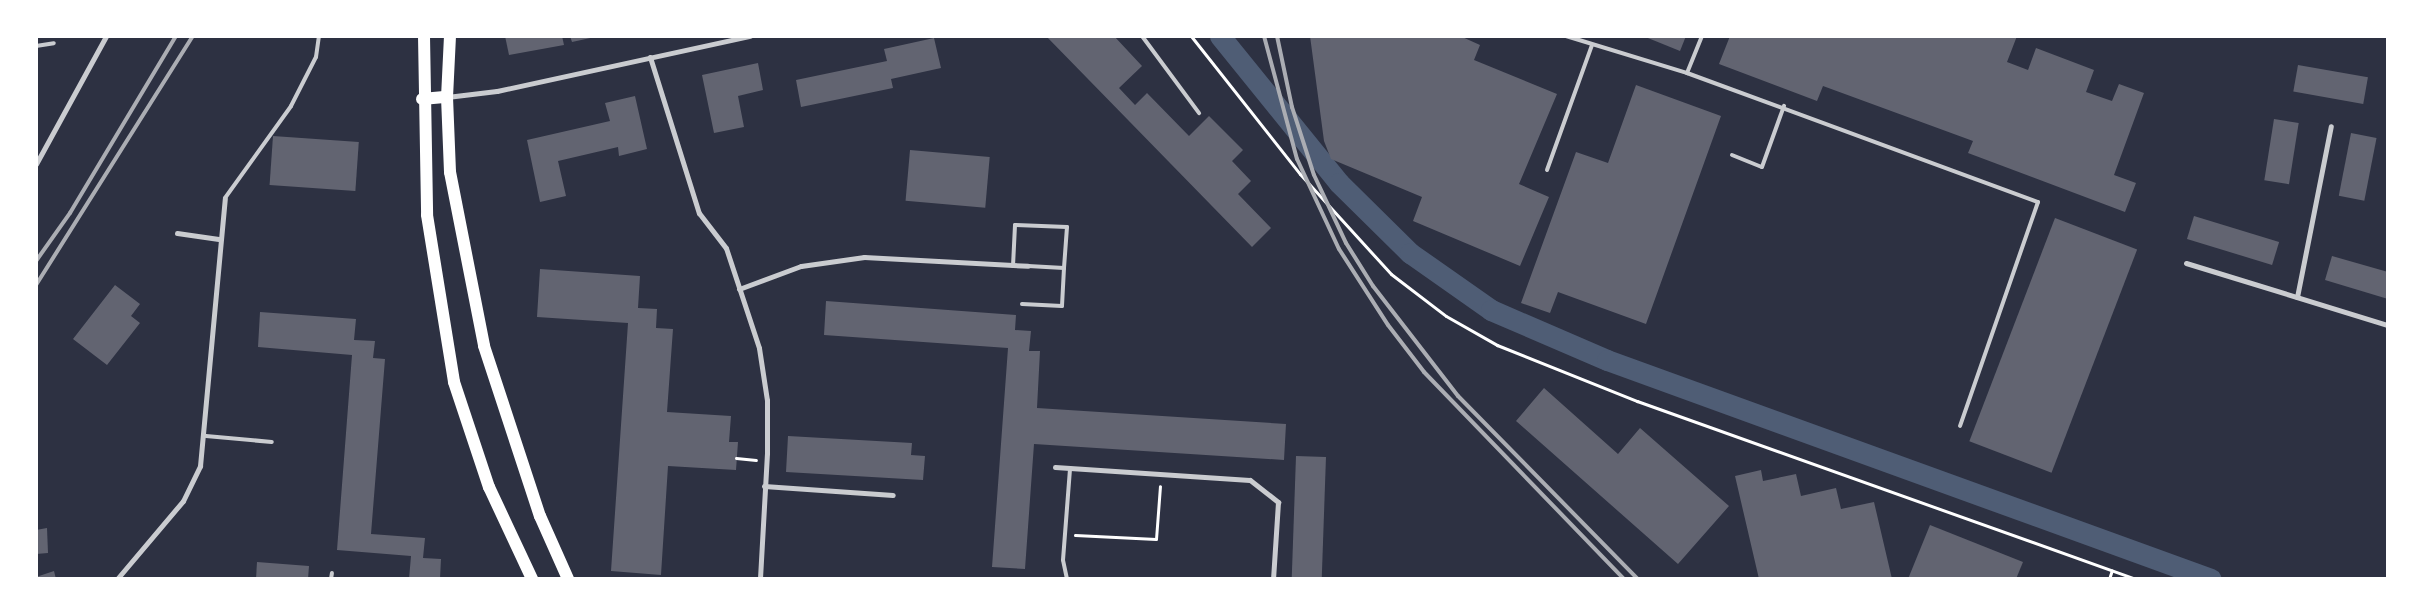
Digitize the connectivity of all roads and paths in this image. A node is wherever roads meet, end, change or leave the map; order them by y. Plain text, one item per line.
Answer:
1 (106, 36) edge
2 (319, 36) edge
3 (424, 36) edge
4 (450, 36) edge
5 (750, 36) edge
6 (1142, 36) edge
7 (1191, 36) edge
8 (1566, 36) edge
9 (1702, 36) edge
10 (54, 43) dead end
11 (1592, 45) junction
12 (36, 46) edge
13 (650, 57) junction
14 (1687, 72) junction
15 (447, 97) junction
16 (422, 99) junction
17 (1784, 106) junction
18 (1199, 113) dead end
19 (2331, 126) dead end
20 (1732, 155) dead end
21 (36, 164) edge
22 (1547, 170) dead end
23 (225, 198) joint
24 (177, 233) dead end
25 (219, 239) junction
26 (2186, 263) dead end
27 (1013, 266) junction
28 (1028, 266) joint
29 (1064, 268) junction
30 (739, 289) junction
31 (2297, 297) junction
32 (1022, 304) dead end
33 (2388, 325) edge
34 (1960, 426) dead end
35 (206, 436) junction
36 (272, 442) dead end
37 (1055, 467) dead end
38 (1070, 468) junction
39 (1161, 474) junction
40 (764, 486) junction
41 (893, 495) dead end
42 (1065, 534) junction
43 (2112, 570) junction
44 (332, 573) dead end
45 (117, 579) edge
46 (331, 579) edge
47 (532, 579) edge
48 (568, 579) edge
49 (760, 579) edge
50 (1067, 579) edge
51 (1273, 579) edge
52 (2109, 579) edge
53 (2136, 579) edge

1 - 21 street
2 - 23 lane
3 - 16 main road
4 - 15 main road
5 - 13 street
6 - 18 lane
7 - 43 path
8 - 11 lane
9 - 14 lane
10 - 12 lane
11 - 14 lane
11 - 22 lane
13 - 15 street
13 - 30 street
14 - 17 lane
15 - 16 main road
15 - 48 main road
16 - 47 main road
17 - 20 lane
17 - 34 lane
19 - 31 street
23 - 25 street
24 - 25 street
25 - 35 street
26 - 31 street
27 - 28 street
27 - 29 lane
27 - 30 street
28 - 29 lane
29 - 32 lane
30 - 40 street
31 - 33 street
35 - 36 lane
35 - 45 street
37 - 38 street
38 - 39 street
38 - 42 lane
39 - 42 path
39 - 51 street
40 - 41 street
40 - 49 street
42 - 50 lane
43 - 52 path
43 - 53 path
44 - 46 lane

